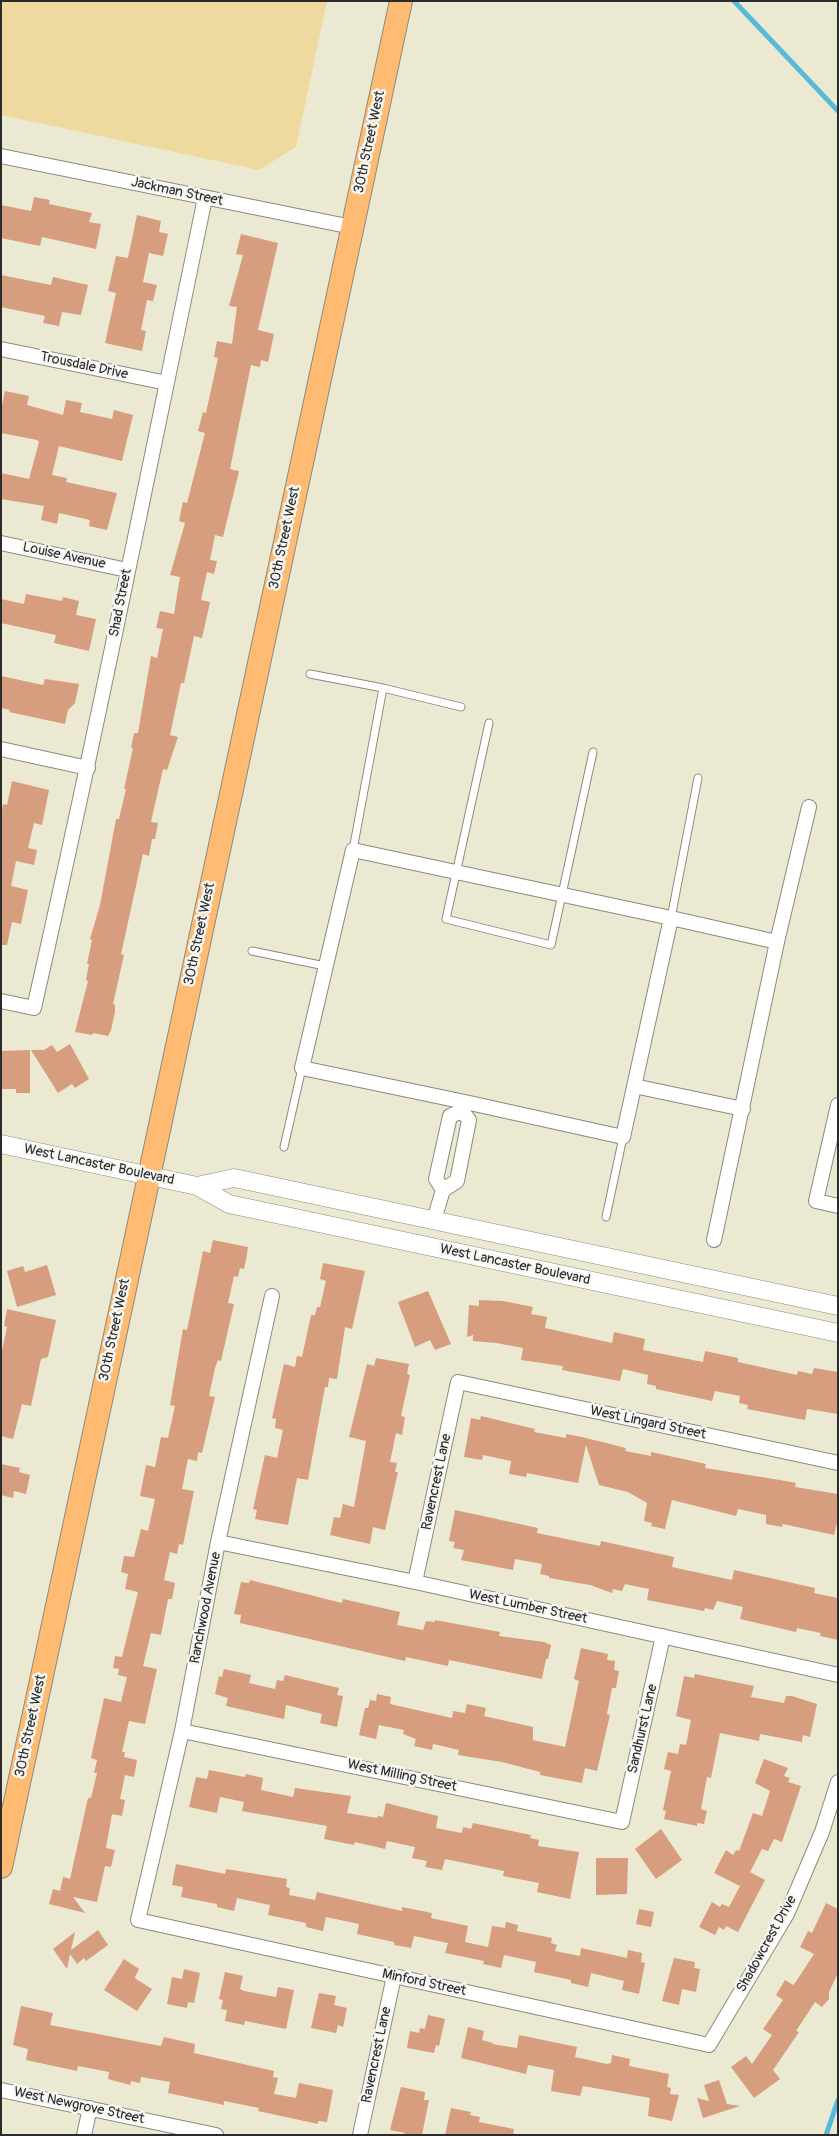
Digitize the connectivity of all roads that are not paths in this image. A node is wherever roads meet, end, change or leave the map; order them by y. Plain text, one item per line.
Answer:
1 (401, 1) edge
2 (1, 156) edge
3 (205, 198) junction
4 (352, 227) junction
5 (1, 349) edge
6 (167, 383) junction
7 (1, 543) edge
8 (127, 570) junction
9 (310, 674) dead end
10 (383, 688) junction
11 (461, 707) dead end
12 (489, 723) dead end
13 (1, 749) edge
14 (593, 752) dead end
15 (88, 768) junction
16 (698, 778) dead end
17 (809, 807) dead end
18 (352, 850) junction
19 (457, 872) junction
20 (563, 894) junction
21 (672, 918) junction
22 (777, 942) junction
23 (252, 951) dead end
24 (325, 966) junction
25 (1, 1001) edge
26 (302, 1068) junction
27 (634, 1086) junction
28 (838, 1105) edge
29 (464, 1106) junction
30 (743, 1109) junction
31 (623, 1137) junction
32 (1, 1144) edge
33 (284, 1147) dead end
34 (148, 1175) junction
35 (197, 1186) junction
36 (443, 1190) junction
37 (838, 1206) edge
38 (606, 1217) dead end
39 (434, 1220) junction
40 (714, 1240) dead end
41 (272, 1296) dead end
42 (838, 1306) edge
43 (838, 1333) edge
44 (458, 1382) joint
45 (838, 1463) edge
46 (218, 1542) junction
47 (415, 1582) junction
48 (663, 1636) junction
49 (838, 1675) edge
50 (182, 1731) junction
51 (838, 1782) edge
52 (622, 1822) joint
53 (1, 1867) edge
54 (138, 1920) joint
55 (394, 1976) junction
56 (709, 2045) joint
57 (1, 2090) edge
58 (90, 2108) junction
59 (84, 2135) edge
60 (216, 2135) edge
61 (360, 2135) edge

1 - 4 main road, 30th Street West
2 - 3 street, Jackman Street
3 - 4 street, Jackman Street
3 - 6 street, Shad Street
4 - 34 main road, 30th Street West
5 - 6 street, Trousdale Drive
6 - 8 street, Shad Street
7 - 8 street, Louise Avenue
8 - 15 street, Shad Street
9 - 10 lane
10 - 11 lane
10 - 18 lane
12 - 19 lane
13 - 15 street
14 - 20 lane
15 - 25 street, Shad Street
16 - 21 lane
17 - 22 street
18 - 19 street
18 - 24 street
19 - 20 street
19 - 20 lane
20 - 21 street
21 - 22 street
21 - 27 street
22 - 30 street
23 - 24 lane
24 - 26 street
26 - 29 street
26 - 33 lane
27 - 30 street
27 - 31 street
28 - 37 street
29 - 31 street
29 - 36 street
29 - 36 street
30 - 40 street
31 - 38 lane
32 - 34 street, West Lancaster Boulevard
34 - 35 street, West Lancaster Boulevard
34 - 53 main road, 30th Street West
35 - 39 street, West Lancaster Boulevard
35 - 43 street, West Lancaster Boulevard
36 - 39 street
39 - 42 street, West Lancaster Boulevard
41 - 46 street, Ranchwood Avenue
44 - 45 street, West Lingard Street
44 - 47 street, Ravencrest Lane
46 - 47 street, West Lumber Street
46 - 50 street, Ranchwood Avenue
47 - 48 street, West Lumber Street
48 - 49 street, West Lumber Street
48 - 52 street, Sandhurst Lane
50 - 52 street, West Milling Street
50 - 54 street, Ranchwood Avenue
51 - 56 street, Shadowcrest Drive
54 - 55 street, Minford Street
55 - 56 street, Minford Street
55 - 61 street, Ravencrest Lane
57 - 58 street, West Newgrove Street
58 - 59 street
58 - 60 street, West Newgrove Street

